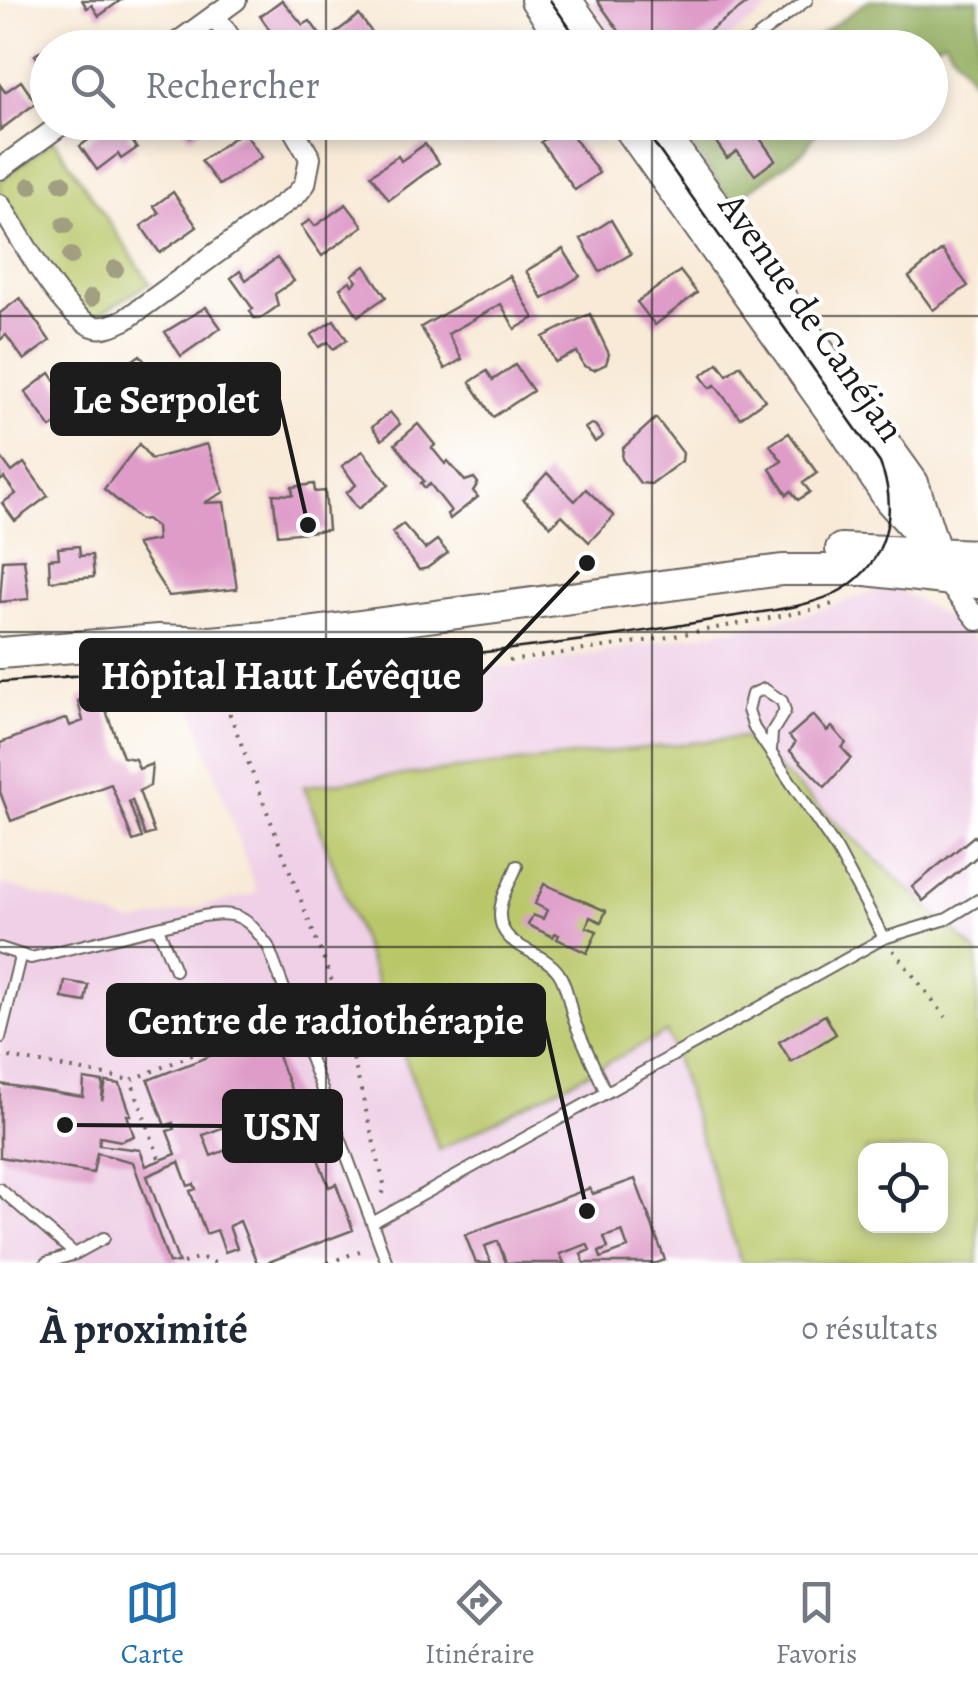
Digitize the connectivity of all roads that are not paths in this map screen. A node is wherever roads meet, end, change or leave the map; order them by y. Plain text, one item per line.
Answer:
1 (236, 0) edge
2 (536, 0) edge
3 (566, 0) edge
4 (808, 0) edge
5 (215, 16) junction
6 (195, 30) edge
7 (225, 30) edge
8 (557, 30) edge
9 (587, 30) edge
10 (767, 30) edge
11 (40, 140) edge
12 (300, 140) edge
13 (637, 140) edge
14 (668, 140) edge
15 (0, 169) edge
16 (0, 205) edge
17 (978, 555) edge
18 (941, 566) junction
19 (978, 570) edge
20 (978, 583) edge
21 (978, 620) edge
22 (0, 653) edge
23 (771, 750) junction
24 (517, 866) dead end
25 (978, 900) edge
26 (158, 928) junction
27 (884, 938) junction
28 (0, 948) edge
29 (20, 957) junction
30 (176, 970) dead end
31 (0, 1038) edge
32 (606, 1094) junction
33 (0, 1189) edge
34 (376, 1221) junction
35 (104, 1238) dead end
36 (74, 1254) junction
37 (46, 1263) edge
38 (387, 1263) edge

1 - 5 street
2 - 8 street
3 - 9 street
4 - 10 lane
5 - 6 street
5 - 7 street
11 - 15 street
12 - 16 street
13 - 18 street, Avenue de Canéjan
14 - 18 street, Avenue de Canéjan
17 - 18 street
18 - 19 lane
18 - 20 street
18 - 21 street, Avenue de Canéjan
18 - 22 street
23 - 23 lane
23 - 27 lane
24 - 32 lane
25 - 27 lane
26 - 29 lane
26 - 30 lane
26 - 34 lane
27 - 32 lane
28 - 29 lane
29 - 31 lane
32 - 34 lane
33 - 36 lane
34 - 38 lane
35 - 36 lane
36 - 37 lane

